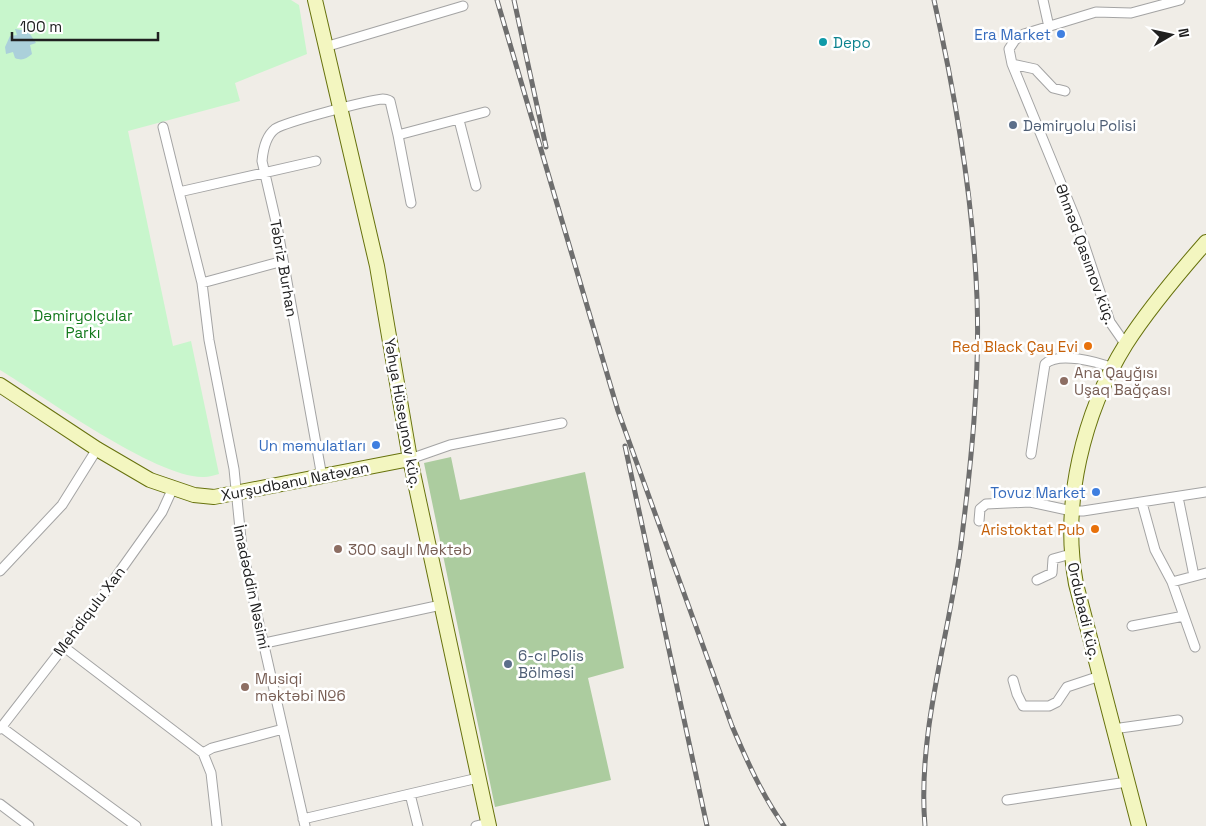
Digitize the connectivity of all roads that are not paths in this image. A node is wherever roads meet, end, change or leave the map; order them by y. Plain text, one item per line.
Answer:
1 (315, 0) edge
2 (1043, 0) edge
3 (1180, 0) edge
4 (463, 6) dead end
5 (1049, 27) junction
6 (325, 47) junction
7 (1012, 64) junction
8 (1065, 91) dead end
9 (340, 108) junction
10 (485, 112) dead end
11 (460, 120) junction
12 (163, 127) dead end
13 (398, 135) junction
14 (316, 161) dead end
15 (264, 173) junction
16 (476, 186) dead end
17 (179, 192) junction
18 (411, 202) dead end
19 (1206, 242) edge
20 (283, 261) junction
21 (202, 283) junction
22 (1126, 345) junction
23 (1113, 368) junction
24 (0, 385) edge
25 (562, 423) dead end
26 (96, 449) junction
27 (1031, 454) dead end
28 (410, 459) junction
29 (322, 477) junction
30 (172, 490) junction
31 (1206, 492) edge
32 (235, 493) junction
33 (1178, 497) junction
34 (1142, 504) junction
35 (1072, 511) junction
36 (979, 521) dead end
37 (1072, 554) junction
38 (0, 571) edge
39 (1206, 573) edge
40 (1194, 576) junction
41 (1038, 580) dead end
42 (1172, 582) junction
43 (441, 605) junction
44 (1184, 616) junction
45 (1132, 626) dead end
46 (265, 643) junction
47 (64, 646) junction
48 (1195, 647) dead end
49 (1100, 676) junction
50 (1013, 680) dead end
51 (1178, 720) dead end
52 (1, 728) edge
53 (1113, 728) junction
54 (283, 729) junction
55 (203, 753) junction
56 (478, 778) junction
57 (1127, 782) junction
58 (410, 794) junction
59 (1007, 800) dead end
60 (0, 804) edge
61 (304, 823) edge
62 (484, 825) edge
63 (30, 826) edge
64 (136, 826) edge
65 (218, 826) edge
66 (418, 826) edge
67 (1139, 826) edge

1 - 6 main road, Yəhya Hüseynov küç.
2 - 5 street
3 - 5 street
4 - 6 street
5 - 7 street, Əhməd Qasımov küç.
6 - 9 main road, Yəhya Hüseynov küç.
7 - 8 street
7 - 22 street, Əhməd Qasımov küç.
9 - 13 street, Təbriz Burhan
9 - 15 street, Təbriz Burhan
9 - 28 main road, Yəhya Hüseynov küç.
10 - 11 street
11 - 13 street
11 - 16 street
12 - 17 street, İmadəddin Nəsimi
13 - 18 street
14 - 15 street
15 - 17 street
15 - 20 street, Təbriz Burhan
17 - 21 street, İmadəddin Nəsimi
19 - 22 main road, Ordubadi küç.
20 - 21 street
20 - 29 street, Təbriz Burhan
21 - 32 street, İmadəddin Nəsimi
22 - 23 main road, Ordubadi küç.
23 - 27 street
23 - 35 main road, Ordubadi küç.
24 - 26 main road, Xurşudbanu Natəvan
25 - 28 street
26 - 30 main road, Xurşudbanu Natəvan
26 - 38 street
28 - 29 main road, Xurşudbanu Natəvan
28 - 43 main road, Yəhya Hüseynov küç.
29 - 32 main road, Xurşudbanu Natəvan
30 - 32 main road, Xurşudbanu Natəvan
30 - 47 street, Mehdiqulu Xan
31 - 33 street
32 - 46 street, İmadəddin Nəsimi
33 - 34 street
33 - 40 street
34 - 35 street
34 - 42 street
35 - 36 street
35 - 37 main road, Ordubadi küç.
37 - 41 street
37 - 49 main road, Ordubadi küç.
39 - 40 street
40 - 42 street
42 - 44 street
43 - 46 street
43 - 56 main road, Yəhya Hüseynov küç.
44 - 45 street
44 - 48 street
46 - 54 street, İmadəddin Nəsimi
47 - 52 street, Mehdiqulu Xan
47 - 55 street
49 - 50 street
49 - 53 main road, Ordubadi küç.
51 - 53 street
52 - 64 street
53 - 57 main road, Ordubadi küç.
54 - 55 street
54 - 61 street, İmadəddin Nəsimi
55 - 65 street
56 - 58 street
56 - 62 main road, Yəhya Hüseynov küç.
57 - 59 street
57 - 67 main road, Ordubadi küç.
58 - 61 street
58 - 66 street
60 - 63 street

